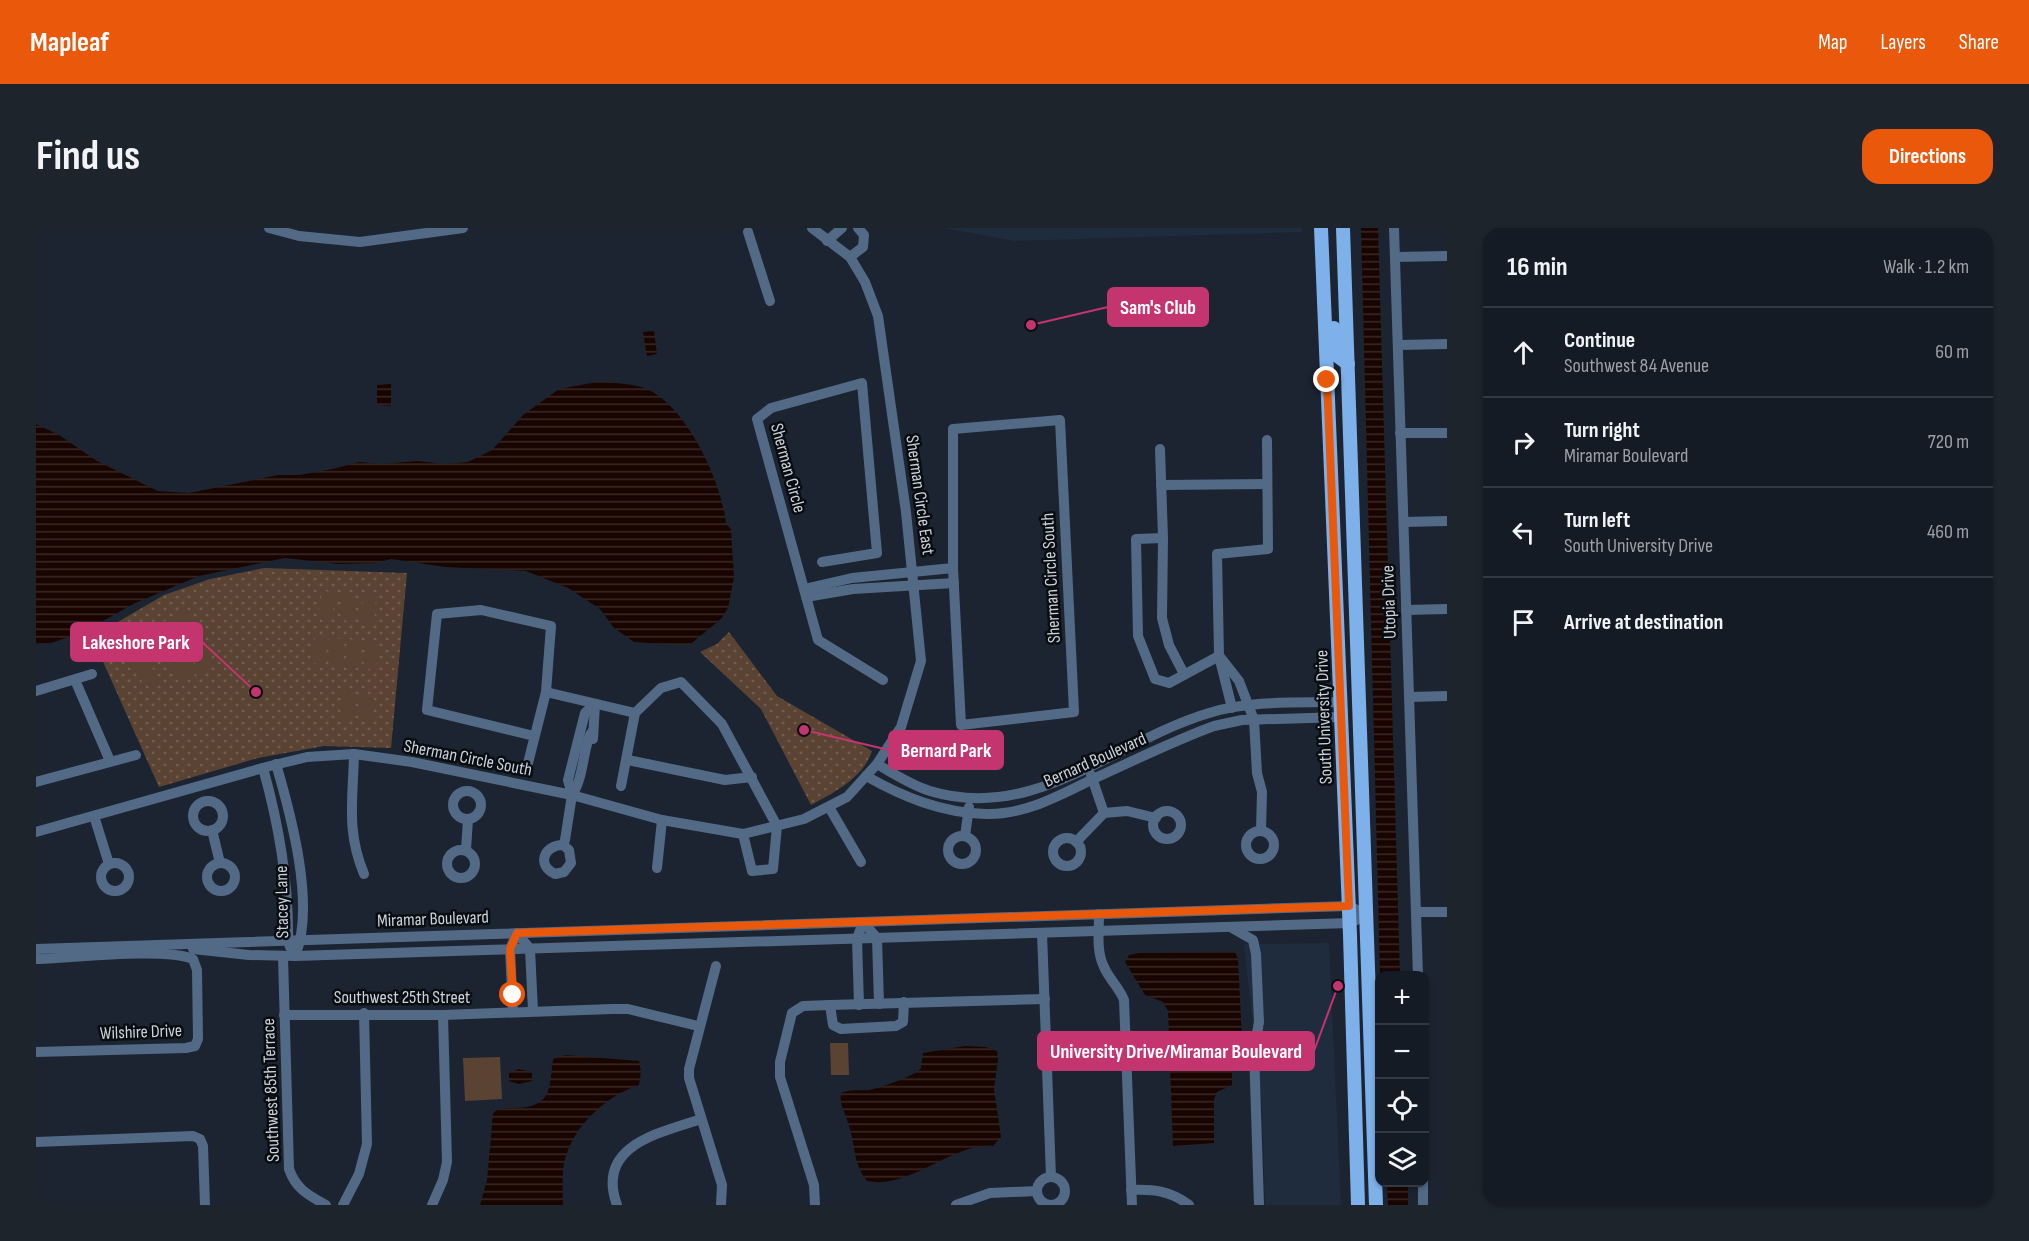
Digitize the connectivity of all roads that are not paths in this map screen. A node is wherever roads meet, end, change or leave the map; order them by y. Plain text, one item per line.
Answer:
1 (269, 228) edge
2 (463, 228) edge
3 (812, 228) edge
4 (843, 228) edge
5 (858, 228) edge
6 (1343, 228) edge
7 (1394, 228) edge
8 (748, 232) dead end
9 (1321, 233) edge
10 (383, 234) edge
11 (827, 241) junction
12 (1447, 256) edge
13 (850, 257) junction
14 (1395, 257) junction
15 (771, 301) dead end
16 (1447, 344) edge
17 (1398, 345) junction
18 (1348, 364) junction
19 (1400, 433) junction
20 (1447, 433) edge
21 (1267, 440) dead end
22 (1160, 449) dead end
23 (1266, 483) junction
24 (1161, 485) junction
25 (1447, 521) edge
26 (1404, 522) junction
27 (1163, 538) junction
28 (822, 562) dead end
29 (953, 568) junction
30 (914, 572) junction
31 (890, 574) junction
32 (836, 581) junction
33 (867, 582) junction
34 (954, 583) junction
35 (915, 584) junction
36 (806, 593) junction
37 (1447, 609) edge
38 (1406, 610) junction
39 (1219, 656) junction
40 (92, 674) dead end
41 (1184, 675) junction
42 (75, 680) junction
43 (883, 680) dead end
44 (36, 691) edge
45 (546, 692) junction
46 (1447, 696) edge
47 (1409, 697) junction
48 (1342, 702) junction
49 (595, 704) junction
50 (1248, 705) junction
51 (1233, 708) junction
52 (635, 713) junction
53 (1342, 717) junction
54 (1254, 720) junction
55 (534, 736) junction
56 (582, 748) junction
57 (354, 754) junction
58 (136, 755) dead end
59 (628, 760) junction
60 (110, 761) junction
61 (276, 764) junction
62 (877, 764) junction
63 (1088, 766) junction
64 (527, 767) dead end
65 (263, 768) junction
66 (473, 776) junction
67 (866, 776) junction
68 (752, 777) junction
69 (1093, 779) junction
70 (36, 782) edge
71 (200, 785) junction
72 (621, 786) dead end
73 (471, 792) junction
74 (572, 795) junction
75 (971, 798) junction
76 (205, 802) junction
77 (829, 807) junction
78 (969, 812) junction
79 (1104, 813) junction
80 (94, 816) junction
81 (1156, 818) dead end
82 (468, 819) junction
83 (662, 820) junction
84 (777, 826) junction
85 (212, 830) junction
86 (1261, 831) dead end
87 (36, 832) edge
88 (743, 834) junction
89 (965, 836) dead end
90 (1076, 842) dead end
91 (563, 845) dead end
92 (466, 850) dead end
93 (861, 862) dead end
94 (220, 863) dead end
95 (109, 864) dead end
96 (657, 868) dead end
97 (364, 874) dead end
98 (1349, 906) junction
99 (1416, 912) junction
100 (1447, 912) edge
101 (1100, 914) junction
102 (1367, 915) junction
103 (863, 922) junction
104 (1350, 923) junction
105 (1228, 927) junction
106 (1099, 931) junction
107 (517, 933) junction
108 (1042, 933) junction
109 (877, 938) junction
110 (857, 939) junction
111 (302, 940) junction
112 (288, 941) junction
113 (163, 945) junction
114 (36, 949) edge
115 (510, 949) junction
116 (530, 949) junction
117 (289, 956) junction
118 (36, 959) edge
119 (716, 966) dead end
120 (1418, 971) edge
121 (1045, 999) junction
122 (904, 1002) junction
123 (879, 1004) junction
124 (830, 1005) junction
125 (859, 1005) junction
126 (533, 1011) junction
127 (513, 1012) junction
128 (364, 1013) junction
129 (284, 1015) junction
130 (443, 1015) junction
131 (698, 1026) junction
132 (36, 1052) edge
133 (701, 1119) junction
134 (36, 1142) edge
135 (1051, 1177) junction
136 (1423, 1187) edge
137 (1131, 1190) junction
138 (1037, 1191) junction
139 (205, 1205) edge
140 (326, 1205) edge
141 (343, 1205) edge
142 (432, 1205) edge
143 (617, 1205) edge
144 (720, 1205) edge
145 (815, 1205) edge
146 (956, 1205) edge
147 (1052, 1205) edge
148 (1132, 1205) edge
149 (1189, 1205) edge
150 (1258, 1205) edge
151 (1358, 1205) edge
152 (1376, 1205) edge
153 (1423, 1205) edge

1 - 10 street
2 - 10 street
3 - 11 street, Sherman Circle East
4 - 11 street
5 - 13 street
6 - 18 main road, South University Drive
7 - 14 street, Utopia Drive
8 - 15 street
9 - 18 main road
9 - 48 main road, South University Drive
11 - 13 street, Sherman Circle East
12 - 14 street
13 - 30 street, Sherman Circle East
14 - 17 street, Utopia Drive
16 - 17 street
17 - 19 street, Utopia Drive
18 - 102 main road, South University Drive
19 - 20 street
19 - 26 street, Utopia Drive
21 - 23 street
22 - 24 street
23 - 24 street
23 - 39 street
24 - 27 street
25 - 26 street
26 - 38 street, Utopia Drive
27 - 41 street
27 - 41 street
28 - 36 street, Sherman Circle
29 - 30 street
29 - 34 street, Sherman Circle South
29 - 34 street, Sherman Circle South
30 - 31 street
30 - 35 street, Sherman Circle East
31 - 32 street
31 - 33 street
32 - 33 street
32 - 36 street
33 - 35 street
33 - 36 street
34 - 35 street
35 - 62 street, Sherman Circle East
36 - 43 street, Sherman Circle
37 - 38 street
38 - 47 street, Utopia Drive
39 - 41 street
39 - 50 street
39 - 51 street
40 - 42 street
42 - 44 street
42 - 60 street
45 - 49 street
45 - 55 street
45 - 55 street
46 - 47 street
47 - 99 street, Utopia Drive
48 - 50 street, Bernard Boulevard
48 - 53 main road, South University Drive
49 - 52 street
49 - 56 street
49 - 56 street
50 - 51 street, Bernard Boulevard
50 - 54 street
51 - 63 street, Bernard Boulevard
52 - 59 street
52 - 68 street
53 - 54 street, Bernard Boulevard
53 - 98 main road, South University Drive
54 - 69 street, Bernard Boulevard
54 - 86 street
55 - 64 street
56 - 74 street
57 - 61 street, Sherman Circle South
57 - 66 street, Sherman Circle South
57 - 97 street
58 - 60 street
59 - 68 street
59 - 72 street
60 - 70 street
61 - 65 street, Sherman Circle South
61 - 111 street, Stacey Lane
62 - 67 street, Sherman Circle South
62 - 75 street, Bernard Boulevard
63 - 69 street
63 - 75 street, Bernard Boulevard
65 - 71 street, Sherman Circle South
65 - 112 street, Stacey Lane
66 - 73 street
66 - 74 street, Sherman Circle South
67 - 77 street, Sherman Circle South
67 - 78 street, Bernard Boulevard
68 - 84 street
69 - 78 street, Bernard Boulevard
69 - 79 street
71 - 76 street
71 - 80 street, Sherman Circle South
73 - 82 street
73 - 82 street
74 - 83 street, Sherman Circle South
74 - 91 street
75 - 78 street
76 - 85 street
76 - 85 street
77 - 84 street, Sherman Circle South
77 - 93 street
78 - 89 street
79 - 81 street
79 - 90 street
80 - 87 street, Sherman Circle South
80 - 95 street
82 - 92 street
83 - 88 street, Sherman Circle South
83 - 96 street
84 - 88 street, Sherman Circle South
84 - 88 street
85 - 94 street
98 - 101 street, Miramar Boulevard
98 - 102 street, Miramar Boulevard
98 - 104 main road, South University Drive
99 - 100 street
99 - 120 street, Utopia Drive
101 - 103 street, Miramar Boulevard
101 - 106 street
102 - 104 street, Miramar Boulevard
102 - 152 main road, South University Drive
103 - 107 street, Miramar Boulevard
103 - 109 street
103 - 110 street
104 - 105 street, Miramar Boulevard
104 - 151 main road, South University Drive
105 - 106 street, Miramar Boulevard
105 - 150 street
106 - 108 street, Miramar Boulevard
106 - 137 street
107 - 111 street, Miramar Boulevard
107 - 115 street
107 - 116 street
108 - 109 street, Miramar Boulevard
108 - 121 street
109 - 110 street, Miramar Boulevard
109 - 123 street
110 - 116 street, Miramar Boulevard
110 - 125 street
111 - 112 street, Miramar Boulevard
111 - 117 street, Stacey Lane
112 - 113 street, Miramar Boulevard
112 - 117 street, Stacey Lane
113 - 114 street, Miramar Boulevard
113 - 117 street, Miramar Boulevard
115 - 116 street, Miramar Boulevard
115 - 117 street, Miramar Boulevard
115 - 127 street
116 - 126 street
117 - 129 street, Southwest 85th Terrace
118 - 132 street, Wilshire Drive
119 - 131 street
121 - 122 street
121 - 135 street
122 - 123 street
122 - 124 street
123 - 125 street
124 - 125 street
124 - 145 street
126 - 127 street, Southwest 25th Street
126 - 131 street, Southwest 25th Street
127 - 130 street, Southwest 25th Street
128 - 129 street, Southwest 25th Street
128 - 130 street, Southwest 25th Street
128 - 141 street
129 - 140 street, Southwest 85th Terrace
130 - 142 street
131 - 133 street
133 - 143 street
133 - 144 street
134 - 139 street
135 - 138 street
135 - 147 street
136 - 153 street
137 - 148 street
137 - 149 street
138 - 146 street
138 - 147 street

